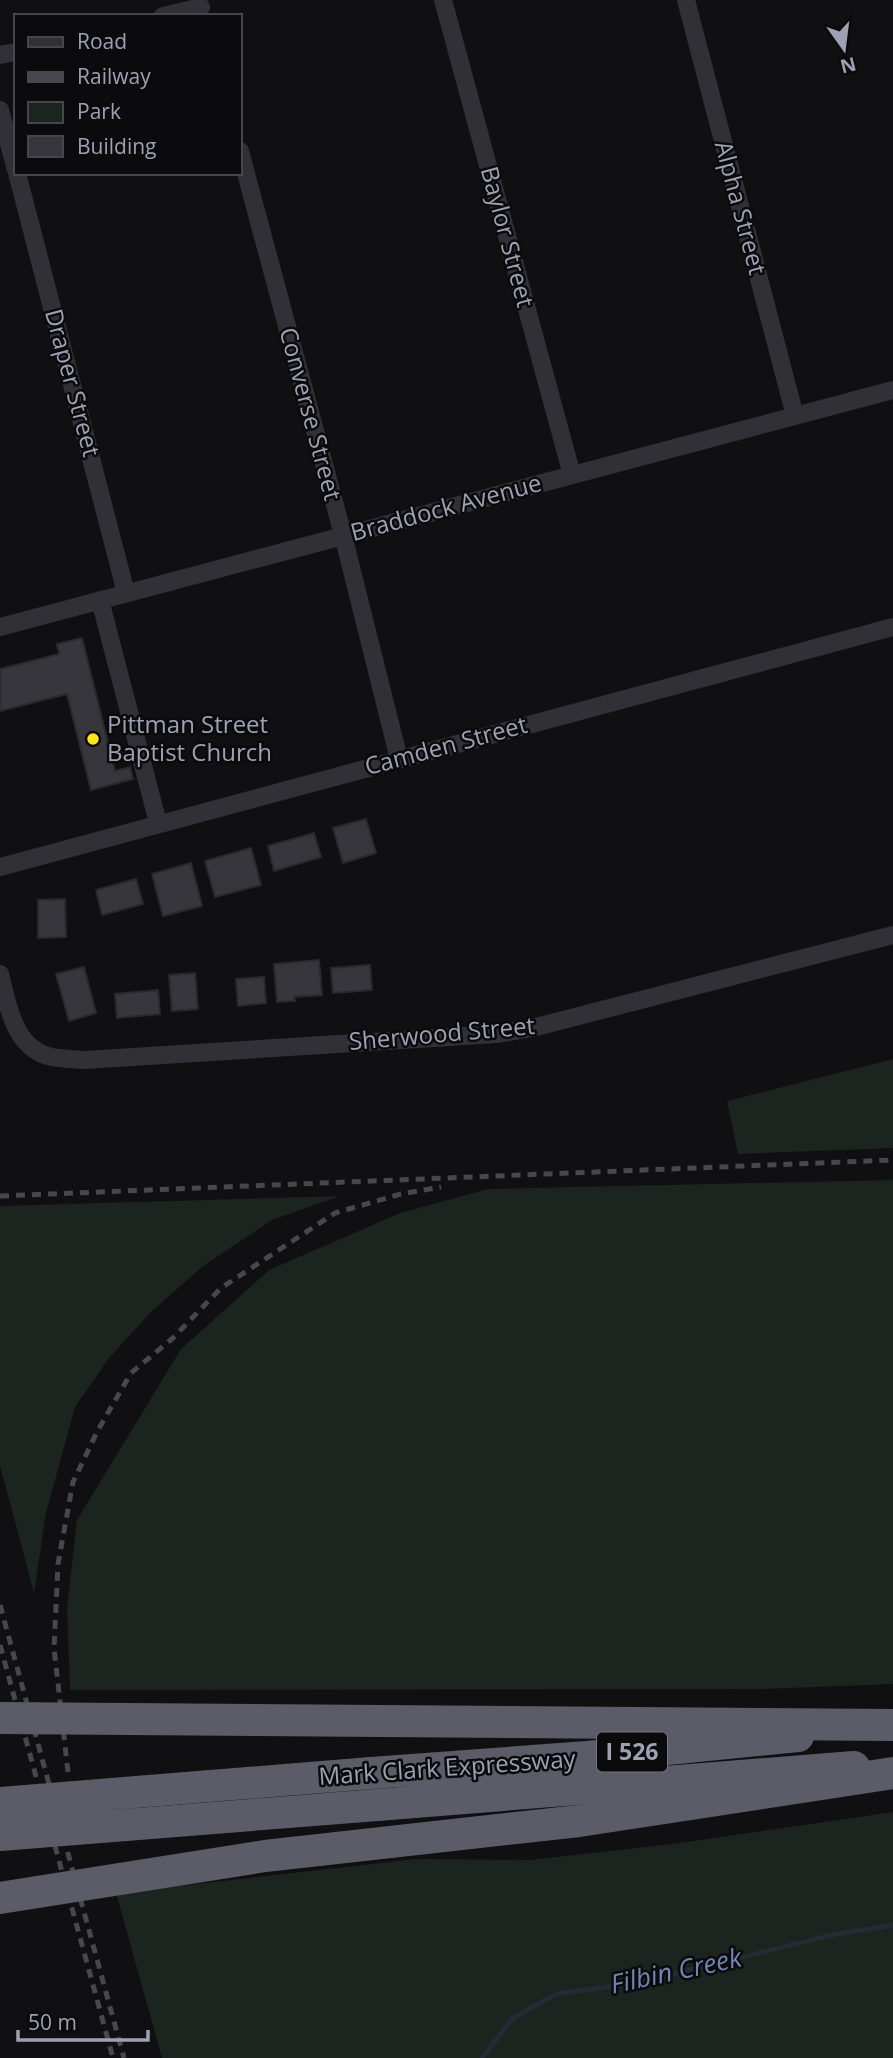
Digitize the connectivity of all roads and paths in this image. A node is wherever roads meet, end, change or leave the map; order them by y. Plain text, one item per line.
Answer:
1 (443, 0) edge
2 (686, 0) edge
3 (201, 7) edge
4 (171, 14) edge
5 (0, 110) edge
6 (242, 158) edge
7 (14, 164) edge
8 (17, 175) edge
9 (893, 390) edge
10 (795, 416) junction
11 (572, 475) junction
12 (343, 535) junction
13 (127, 593) junction
14 (100, 600) junction
15 (0, 626) edge
16 (893, 627) edge
17 (399, 759) junction
18 (158, 823) junction
19 (0, 867) edge
20 (893, 935) edge
21 (0, 974) edge
22 (0, 1718) edge
23 (893, 1726) edge
24 (893, 1764) edge
25 (893, 1773) edge
26 (0, 1803) edge
27 (0, 1835) edge
28 (0, 1898) edge

1 - 11 street, Baylor Street
2 - 10 street, Alpha Street
3 - 4 street
5 - 7 street, Draper Street
6 - 12 street, Converse Street
8 - 13 street, Draper Street
9 - 10 street, Braddock Avenue
10 - 11 street, Braddock Avenue
11 - 12 street, Braddock Avenue
12 - 13 street, Braddock Avenue
12 - 17 street, Converse Street
13 - 14 street, Braddock Avenue
14 - 15 street, Braddock Avenue
14 - 18 street
16 - 17 street, Camden Street
17 - 18 street, Camden Street
18 - 19 street, Camden Street
20 - 21 street, Sherwood Street
22 - 23 highway, bridge
23 - 26 highway, Mark Clark Expressway / I 526, bridge
24 - 27 highway, Mark Clark Expressway / I 526, bridge
25 - 28 highway, bridge

